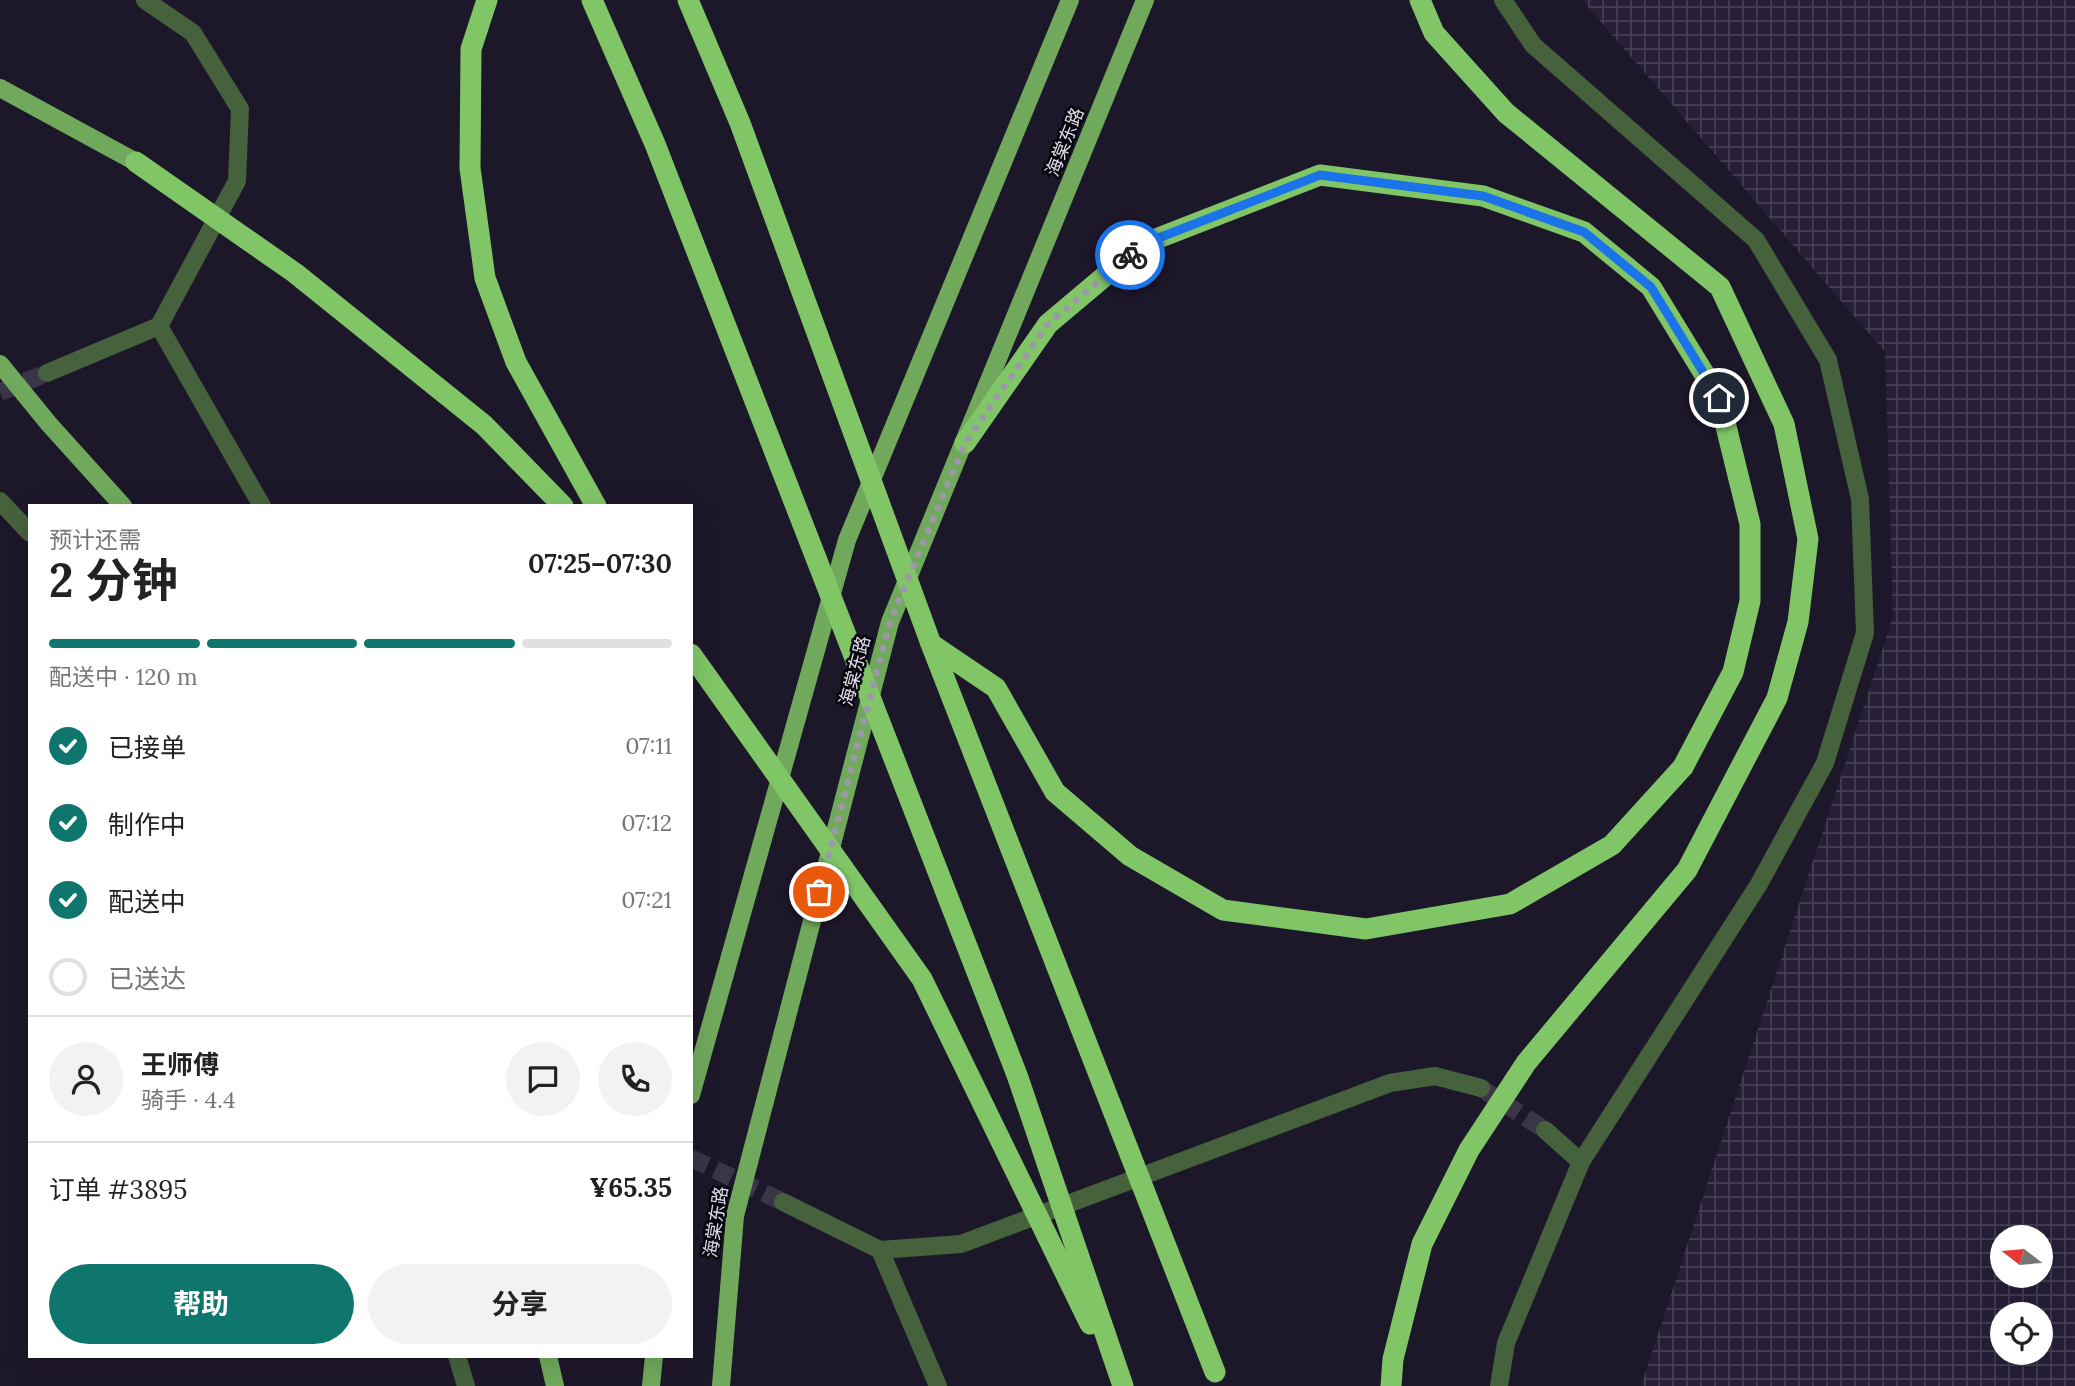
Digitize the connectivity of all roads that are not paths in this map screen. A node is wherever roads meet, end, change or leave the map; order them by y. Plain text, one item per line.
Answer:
1 (145, 0) edge
2 (487, 0) edge
3 (592, 0) edge
4 (688, 0) edge
5 (1070, 0) edge
6 (1145, 0) edge
7 (1420, 0) edge
8 (1503, 0) edge
9 (0, 88) edge
10 (136, 162) joint
11 (159, 326) junction
12 (0, 364) edge
13 (47, 373) tunnel mouth
14 (0, 376) edge
15 (49, 424) junction
16 (965, 443) junction
17 (0, 501) edge
18 (121, 504) edge
19 (261, 504) edge
20 (561, 504) edge
21 (595, 504) edge
22 (28, 531) edge
23 (931, 644) junction
24 (693, 657) edge
25 (693, 1088) edge
26 (1481, 1088) tunnel mouth
27 (1545, 1130) tunnel mouth
28 (1581, 1162) junction
29 (783, 1202) tunnel mouth
30 (880, 1250) junction
31 (458, 1358) edge
32 (548, 1358) edge
33 (654, 1358) edge
34 (1218, 1379) edge
35 (466, 1386) edge
36 (555, 1386) edge
37 (652, 1386) edge
38 (721, 1386) edge
39 (939, 1386) edge
40 (1121, 1386) edge
41 (1391, 1386) edge
42 (1499, 1386) edge

1 - 11 street
2 - 21 highway
3 - 40 highway, bridge
4 - 23 highway, bridge
5 - 25 main road
6 - 16 main road, 海棠东路
7 - 41 highway
8 - 28 street
9 - 10 main road
10 - 20 highway, bridge
11 - 13 street
11 - 19 street
12 - 15 main road
14 - 15 main road
15 - 18 main road
16 - 23 highway
16 - 38 main road, 海棠东路
17 - 22 street
23 - 34 highway, bridge
24 - 40 highway, bridge
26 - 30 street
27 - 28 street
28 - 42 street
29 - 30 street
30 - 39 street
31 - 35 street
32 - 36 main road
33 - 37 main road

